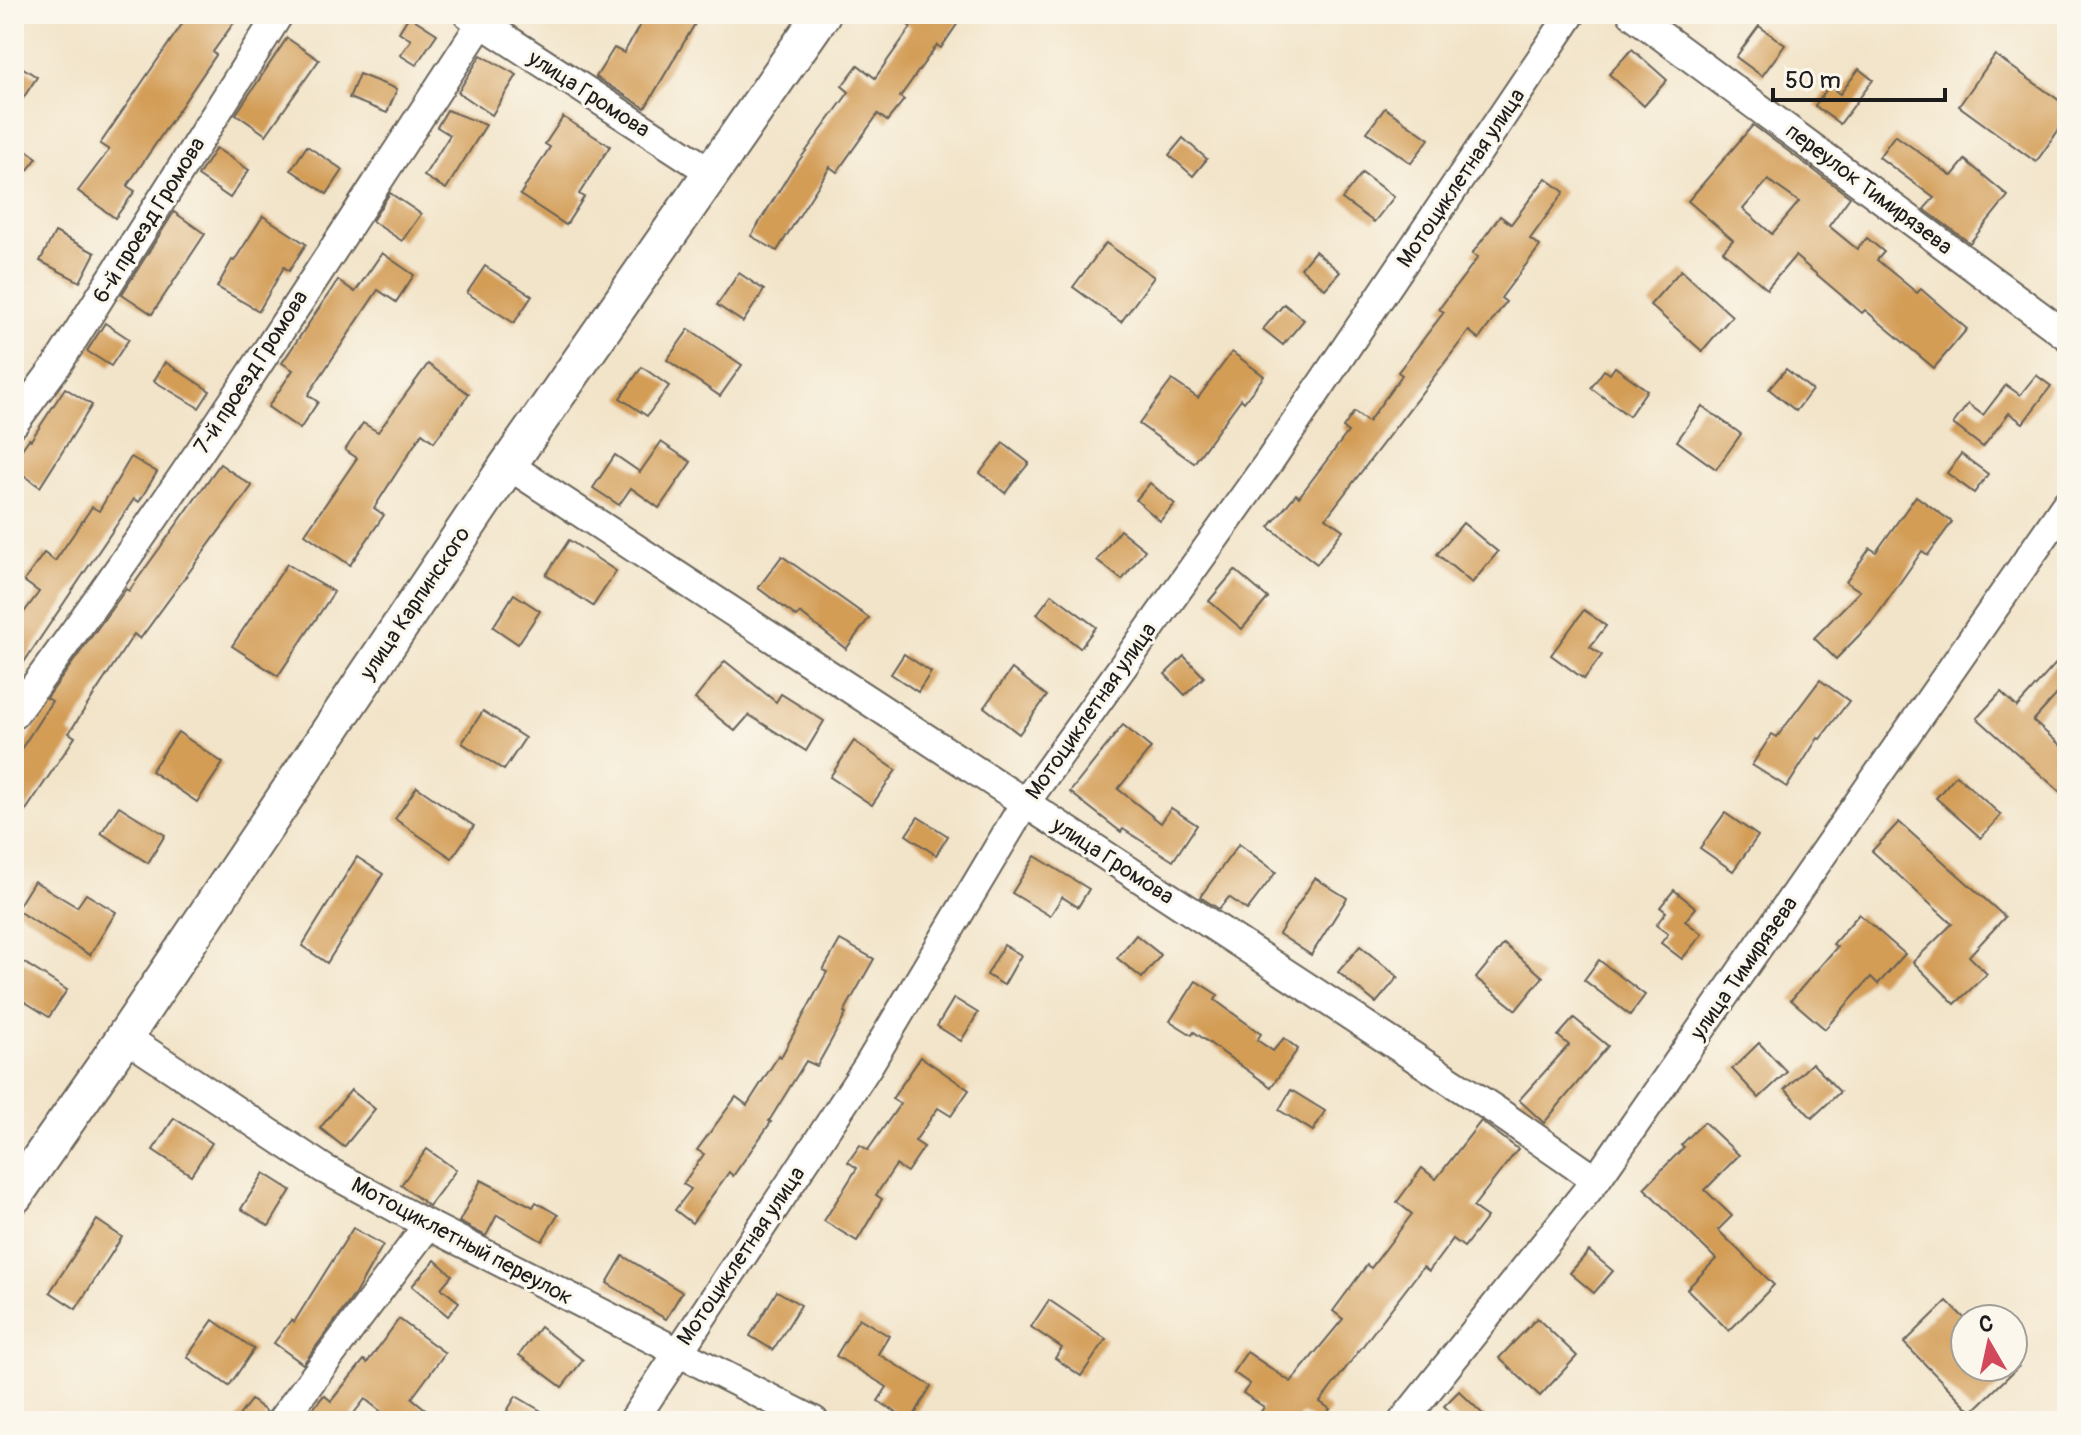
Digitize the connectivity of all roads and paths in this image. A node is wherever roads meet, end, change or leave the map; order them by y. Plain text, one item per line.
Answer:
1 (279, 14) edge
2 (822, 14) edge
3 (1571, 14) edge
4 (1632, 14) edge
5 (474, 19) edge
6 (712, 173) junction
7 (2067, 336) edge
8 (14, 423) edge
9 (508, 465) junction
10 (2067, 503) edge
11 (14, 714) edge
12 (1025, 803) junction
13 (125, 1037) junction
14 (1596, 1180) junction
15 (14, 1196) edge
16 (428, 1225) junction
17 (677, 1352) junction
18 (281, 1421) edge
19 (633, 1421) edge
20 (814, 1421) edge
21 (1403, 1421) edge

1 - 8 street, 6-й проезд Громова
2 - 6 main road, улица Карпинского
3 - 12 street, Мотоциклетная улица
4 - 7 street, переулок Тимирязева
5 - 6 street, улица Громова
5 - 11 street, 7-й проезд Громова
6 - 9 main road, улица Карпинского
9 - 12 street, улица Громова
9 - 13 main road, улица Карпинского
10 - 14 street, улица Тимирязева
12 - 14 street, улица Громова
12 - 17 street, Мотоциклетная улица
13 - 15 main road, улица Карпинского
13 - 16 street, Мотоциклетный переулок
14 - 21 street, улица Тимирязева
16 - 17 street, Мотоциклетный переулок
16 - 18 street
17 - 19 street, Мотоциклетная улица
17 - 20 street, Мотоциклетный переулок

